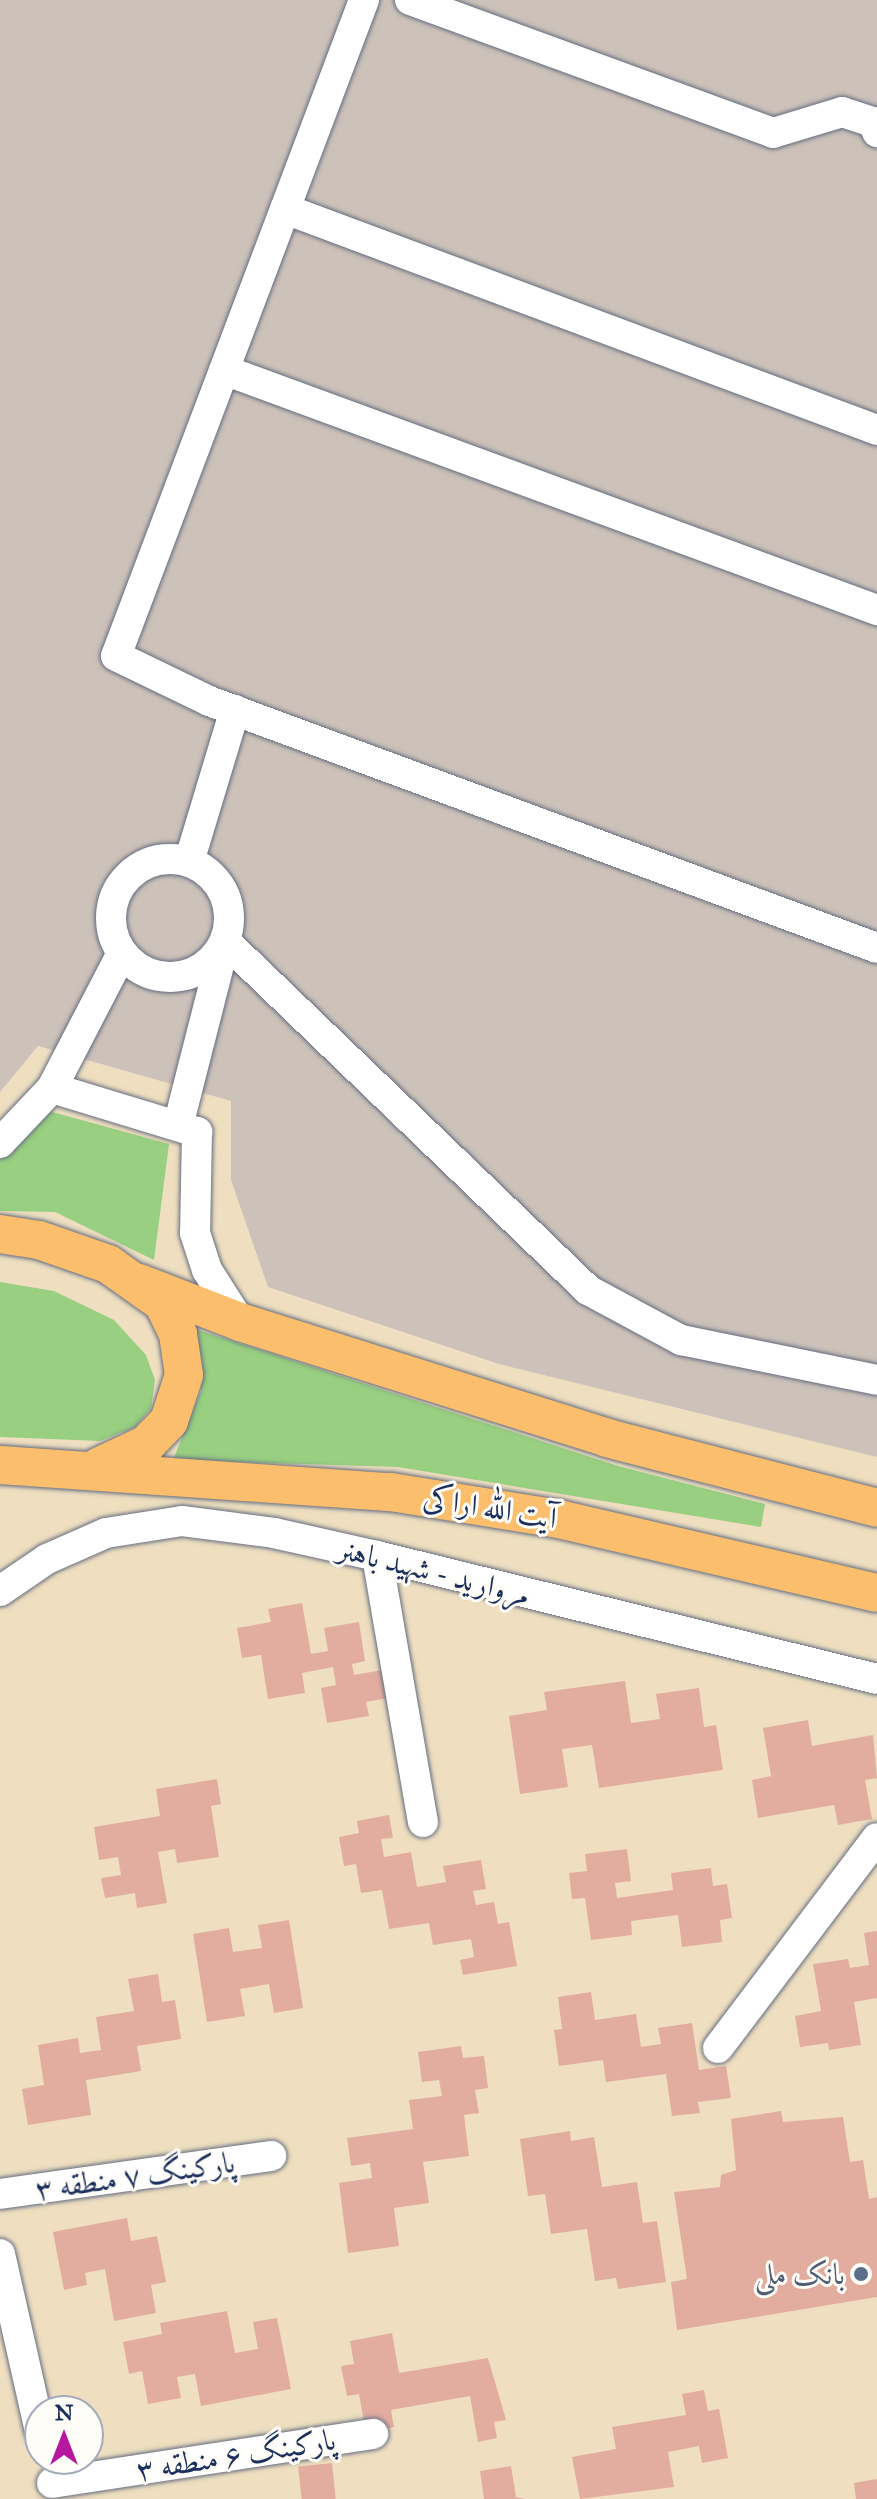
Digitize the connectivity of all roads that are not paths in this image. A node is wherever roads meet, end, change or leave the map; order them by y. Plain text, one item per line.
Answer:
1 (364, 0) edge
2 (410, 0) edge
3 (877, 132) edge
4 (285, 209) junction
5 (224, 370) junction
6 (877, 430) edge
7 (877, 610) edge
8 (235, 710) junction
9 (189, 862) junction
10 (225, 941) junction
11 (877, 948) edge
12 (122, 953) junction
13 (52, 1088) junction
14 (178, 1126) junction
15 (0, 1143) edge
16 (0, 1234) edge
17 (139, 1283) junction
18 (240, 1322) junction
19 (877, 1380) edge
20 (0, 1465) edge
21 (95, 1468) junction
22 (877, 1508) edge
23 (377, 1556) junction
24 (0, 1591) edge
25 (877, 1593) edge
26 (877, 1679) edge
27 (423, 1822) dead end
28 (877, 1838) edge
29 (718, 2048) dead end
30 (271, 2156) dead end
31 (0, 2194) edge
32 (0, 2254) edge
33 (32, 2395) edge
34 (373, 2434) dead end
35 (50, 2480) edge

1 - 4 street
2 - 3 street
4 - 5 street
4 - 6 street
5 - 7 street
5 - 8 street
8 - 9 street
8 - 11 street
9 - 10 street
9 - 12 street
10 - 12 street
10 - 14 street
10 - 19 street
12 - 13 street
13 - 14 street
13 - 15 street
14 - 18 street
16 - 17 main road
17 - 18 main road
17 - 21 main road
18 - 22 main road
20 - 21 main road, آیت الله اراکی
21 - 25 main road, آیت الله اراکی
23 - 24 street, مروارید - شهید باهنر
23 - 26 street, مروارید - شهید باهنر
23 - 27 street
28 - 29 street
30 - 31 street, پارکینگ ۷ منطقه ۳
32 - 33 street
34 - 35 street, پارکینگ ۶ منطقه ۳

